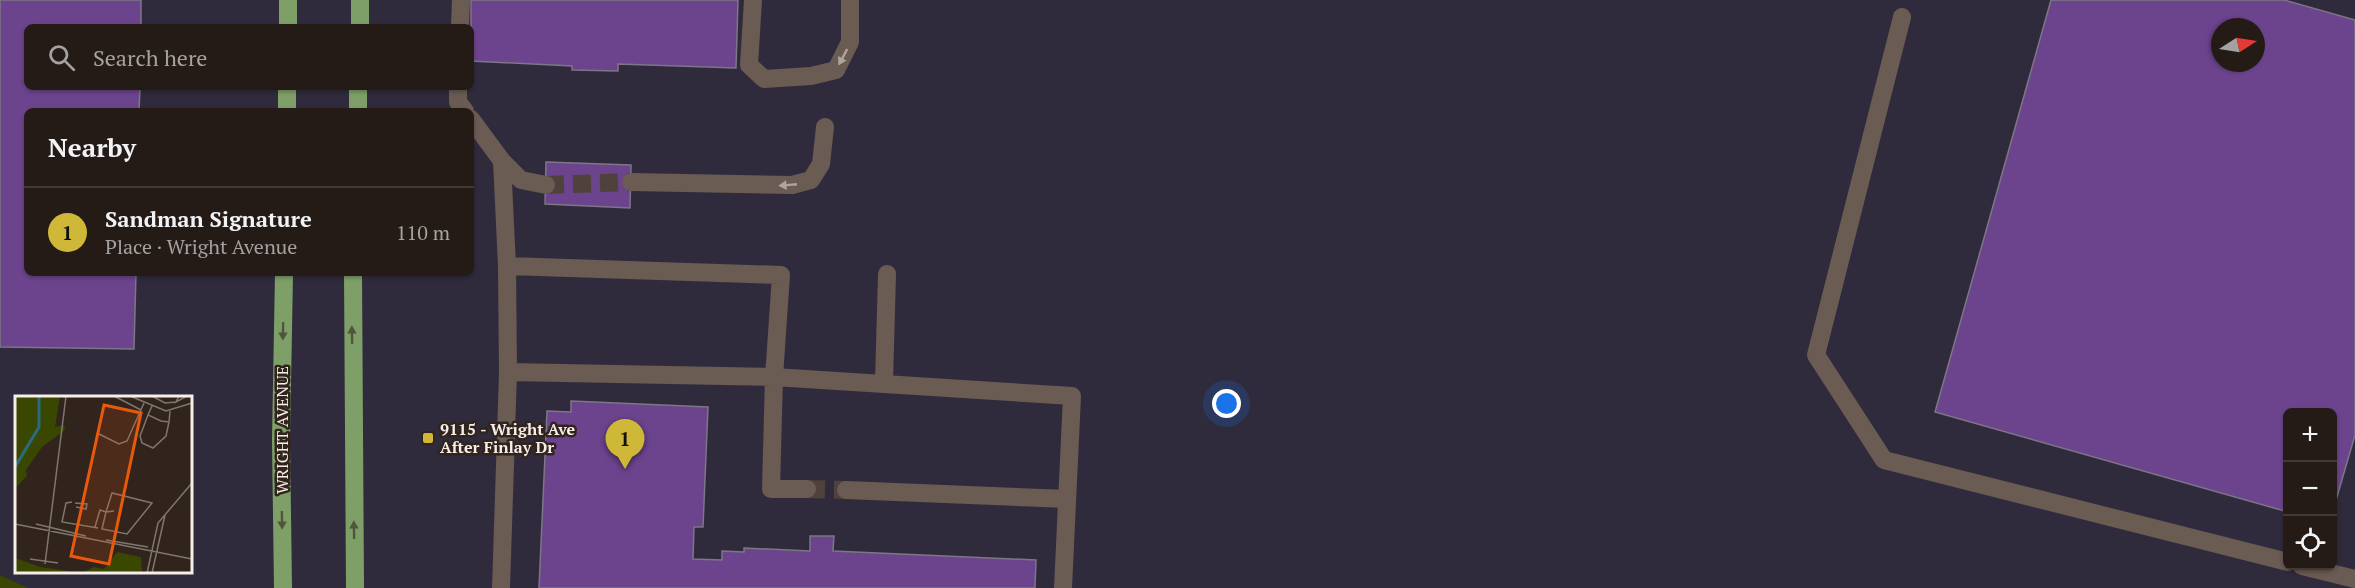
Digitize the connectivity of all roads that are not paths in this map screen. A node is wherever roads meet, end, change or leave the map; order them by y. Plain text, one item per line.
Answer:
1 (288, 0) edge
2 (360, 0) edge
3 (461, 0) edge
4 (753, 0) edge
5 (850, 0) edge
6 (1902, 17) dead end
7 (288, 24) edge
8 (360, 24) edge
9 (460, 24) edge
10 (287, 90) edge
11 (358, 90) edge
12 (458, 90) edge
13 (287, 108) edge
14 (358, 108) edge
15 (463, 108) edge
16 (474, 123) edge
17 (825, 128) dead end
18 (500, 156) junction
19 (631, 182) tunnel mouth
20 (546, 184) tunnel mouth
21 (507, 266) junction
22 (887, 274) dead end
23 (284, 276) edge
24 (353, 276) edge
25 (508, 372) junction
26 (774, 377) junction
27 (884, 382) junction
28 (807, 489) tunnel mouth
29 (846, 490) tunnel mouth
30 (1067, 499) junction
31 (2283, 561) edge
32 (2318, 570) edge
33 (2355, 579) edge
34 (283, 588) edge
35 (355, 588) edge
36 (501, 588) edge
37 (1063, 588) edge

1 - 7 main road
2 - 8 main road
3 - 9 lane
5 -> 4 lane
6 - 31 lane
10 - 13 main road
11 - 14 main road
12 - 15 lane
16 - 18 lane
17 -> 19 lane
18 - 20 lane
18 - 21 lane
21 - 25 lane
21 - 26 lane
22 - 27 lane
23 -> 34 main road, WRIGHT AVENUE
35 -> 24 main road
25 - 26 lane
25 - 36 lane
26 - 27 lane
26 - 28 lane
27 - 30 lane
29 - 30 lane
30 - 37 lane
32 - 33 lane

